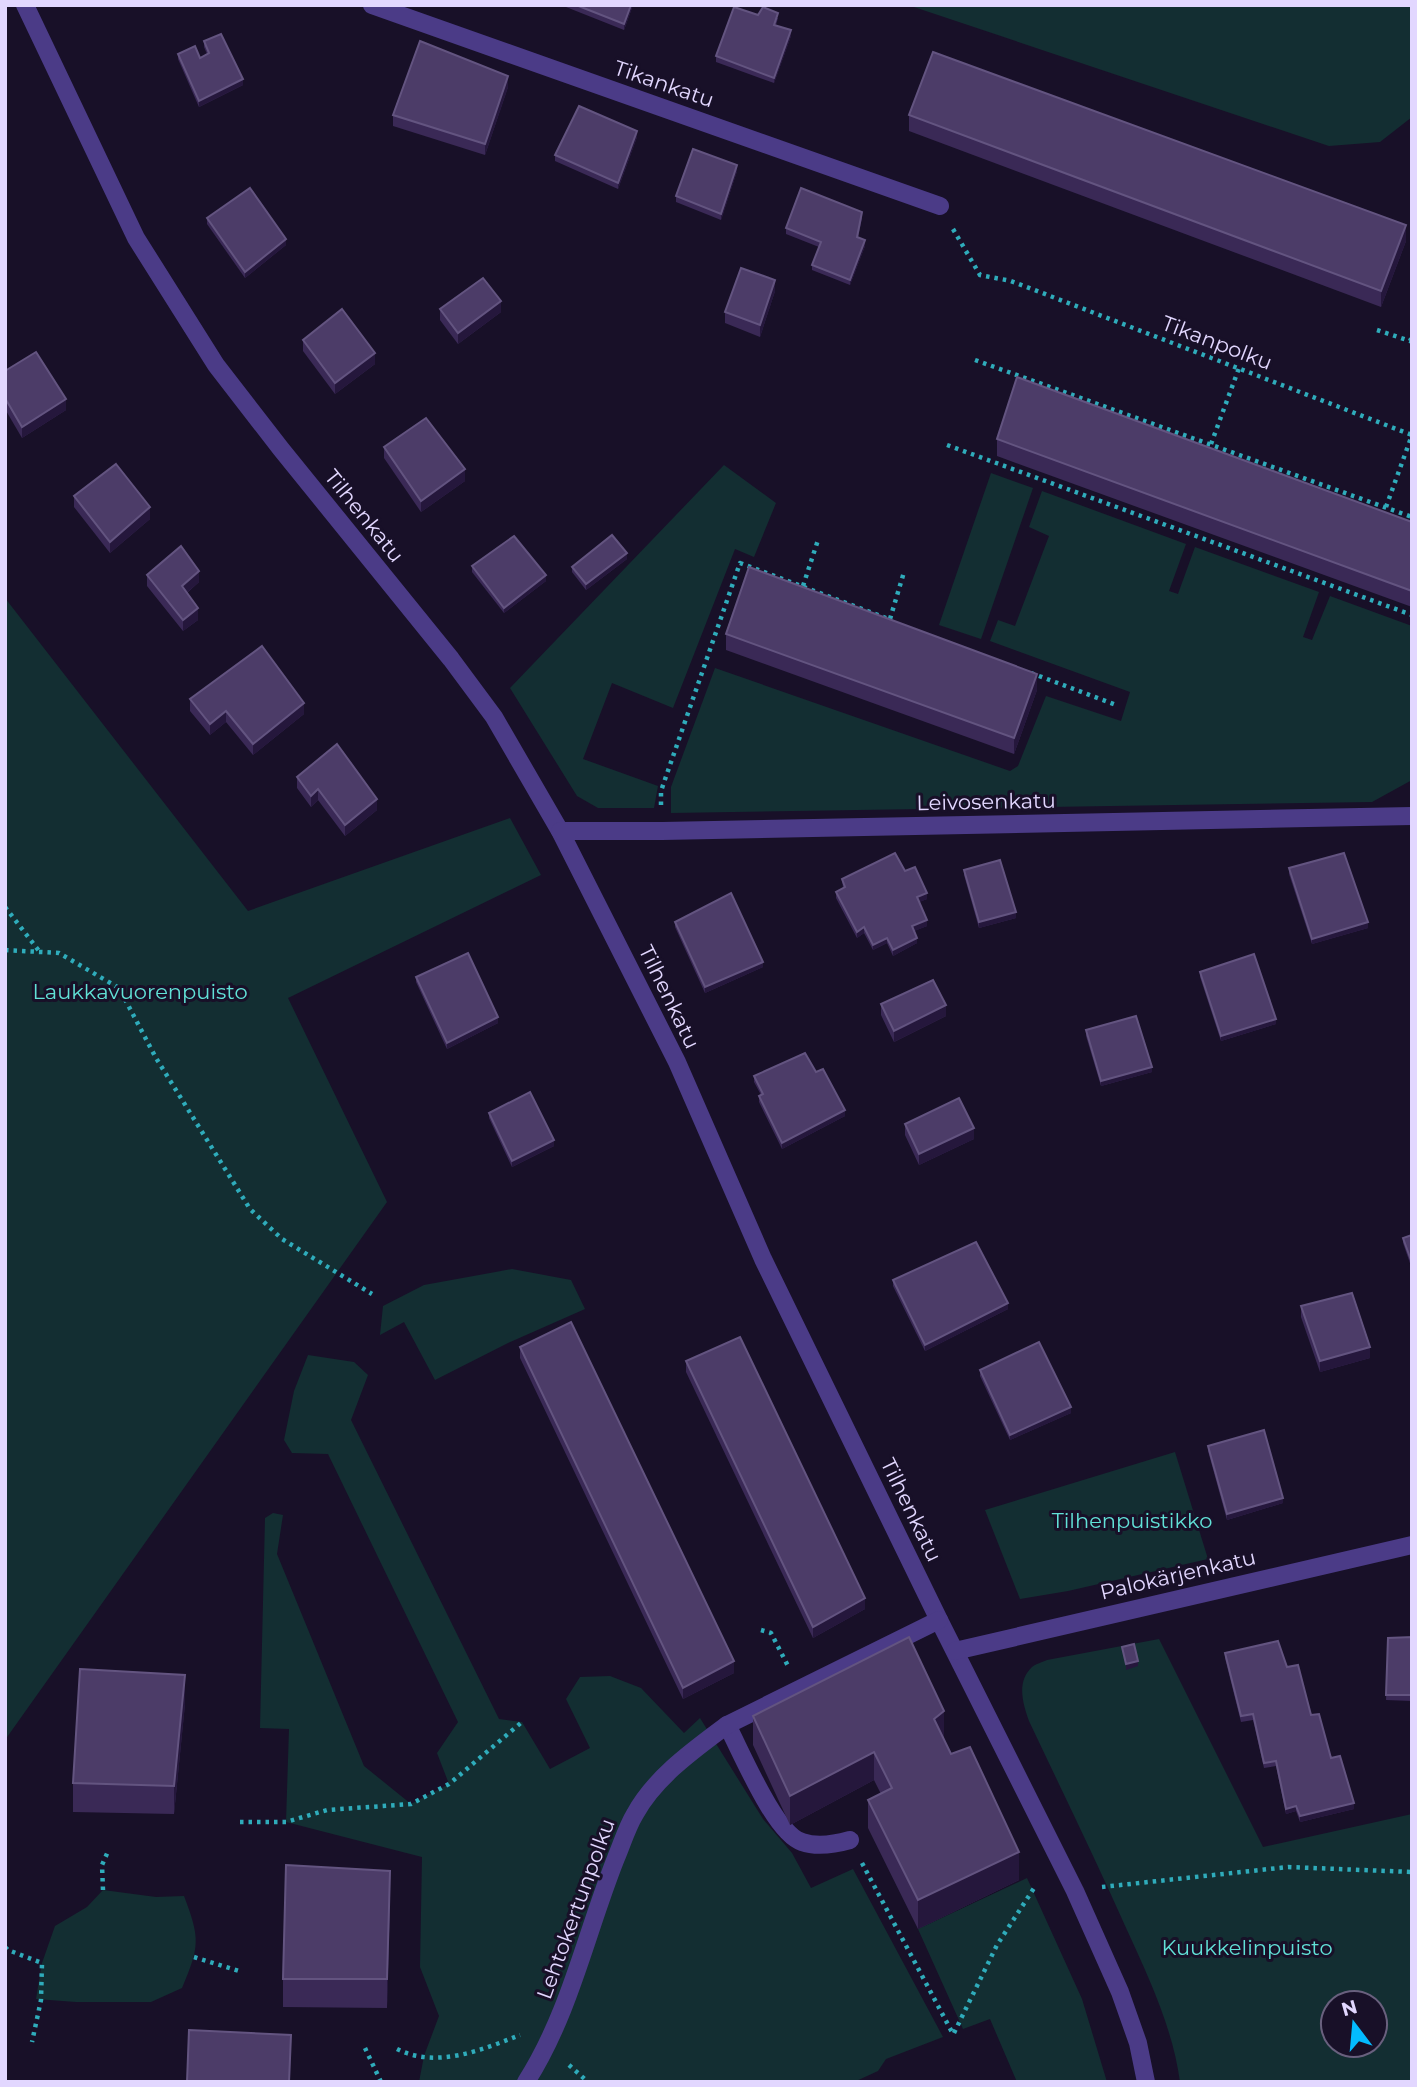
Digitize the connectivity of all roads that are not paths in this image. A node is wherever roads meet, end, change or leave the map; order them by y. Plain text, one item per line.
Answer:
1 (25, 5) edge
2 (372, 5) edge
3 (940, 206) road end
4 (1412, 816) edge
5 (561, 831) junction
6 (1412, 1545) edge
7 (939, 1620) junction
8 (955, 1651) junction
9 (727, 1725) junction
10 (850, 1840) road end
11 (526, 2082) edge
12 (1146, 2082) edge

1 - 5 street, Tilhenkatu
2 - 3 street, Tikankatu
4 - 5 street, Leivosenkatu
5 - 7 street, Tilhenkatu
6 - 8 street, Palokärjenkatu
7 - 8 street, Tilhenkatu
7 - 9 street, Lehtokertunpolku
8 - 12 street, Tilhenkatu
9 - 10 street
9 - 11 street, Lehtokertunpolku

